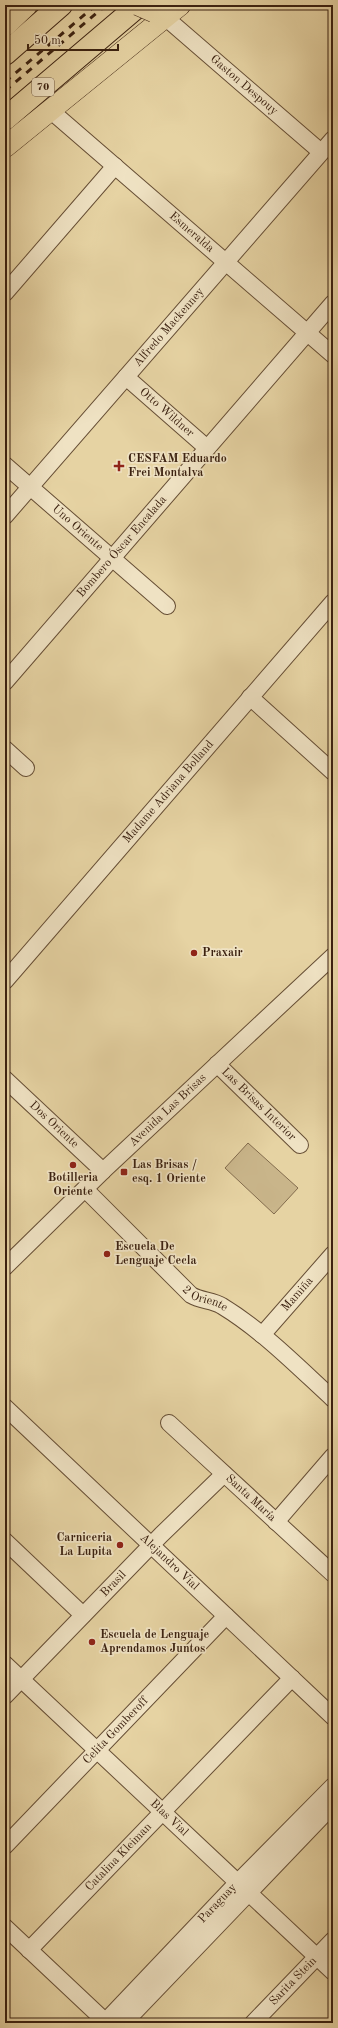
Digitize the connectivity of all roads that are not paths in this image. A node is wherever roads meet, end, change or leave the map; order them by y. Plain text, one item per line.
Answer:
1 (27, 5) edge
2 (61, 5) edge
3 (158, 10) edge
4 (5, 26) edge
5 (5, 54) edge
6 (50, 110) junction
7 (5, 119) edge
8 (333, 139) edge
9 (5, 147) edge
10 (321, 152) junction
11 (115, 166) junction
12 (226, 262) junction
13 (5, 293) edge
14 (333, 303) edge
15 (307, 333) junction
16 (333, 355) edge
17 (126, 377) junction
18 (207, 448) junction
19 (5, 465) edge
20 (30, 487) junction
21 (5, 516) edge
22 (112, 558) junction
23 (333, 602) edge
24 (168, 606) dead end
25 (5, 682) edge
26 (250, 697) junction
27 (5, 749) edge
28 (26, 768) dead end
29 (333, 772) edge
30 (333, 956) edge
31 (5, 981) edge
32 (218, 1064) junction
33 (5, 1079) edge
34 (300, 1145) dead end
35 (103, 1171) junction
36 (84, 1189) junction
37 (333, 1254) edge
38 (5, 1267) edge
39 (262, 1335) junction
40 (333, 1399) edge
41 (5, 1407) edge
42 (169, 1423) dead end
43 (333, 1456) edge
44 (224, 1474) junction
45 (276, 1522) junction
46 (5, 1541) edge
47 (151, 1545) junction
48 (333, 1574) edge
49 (83, 1615) junction
50 (226, 1616) junction
51 (5, 1664) edge
52 (292, 1678) junction
53 (22, 1679) junction
54 (5, 1696) edge
55 (333, 1717) edge
56 (97, 1750) junction
57 (333, 1786) edge
58 (333, 1805) edge
59 (162, 1812) junction
60 (5, 1846) edge
61 (243, 1888) junction
62 (5, 1927) edge
63 (333, 1940) edge
64 (29, 1950) junction
65 (317, 1957) junction
66 (333, 1972) edge
67 (105, 2023) edge
68 (124, 2023) edge
69 (253, 2023) edge

1 - 4 main road
2 - 5 highway
3 - 6 main road
3 - 7 highway, 70
3 - 10 street, Gaston Despouy
6 - 9 main road
6 - 11 street, Esmeralda
8 - 10 street, Alfredo Mackenney
10 - 12 street, Alfredo Mackenney
11 - 12 street, Esmeralda
11 - 13 street
12 - 15 street, Esmeralda
12 - 17 street, Alfredo Mackenney
14 - 15 street, Bombero Óscar Encalada
15 - 16 street, Esmeralda
15 - 18 street, Bombero Óscar Encalada
17 - 18 street, Otto Wildner
17 - 20 street, Alfredo Mackenney
18 - 22 street, Bombero Óscar Encalada
19 - 20 street, Uno Oriente
20 - 21 street, Alfredo Mackenney
20 - 22 street, Uno Oriente
22 - 24 street, Uno Oriente
22 - 25 street, Bombero Óscar Encalada
23 - 26 street, Madame Adriana Bolland
26 - 29 street
26 - 31 street, Madame Adriana Bolland
27 - 28 street
30 - 32 street, Avenida Las Brisas
32 - 34 street, Las Brisas Interior
32 - 35 street, Avenida Las Brisas
33 - 35 street, Dos Oriente
35 - 36 street, Avenida Las Brisas
36 - 38 street, Avenida Las Brisas
36 - 39 street, 2 Oriente
37 - 39 street, Mamiña
39 - 40 street, 2 Oriente
41 - 47 street, Alejandro Vial
42 - 44 street, Santa María
43 - 45 street
44 - 45 street, Santa María
44 - 47 street, Brasil
45 - 48 street, Santa María
46 - 49 street
47 - 49 street, Brasil
47 - 50 street, Alejandro Vial
49 - 53 street, Brasil
50 - 52 street, Alejandro Vial
50 - 56 street, Celita Gomberoff
51 - 53 street, Blas Vial
52 - 55 street, Alejandro Vial
52 - 59 street, Catalina Kleiman
53 - 54 street, Brasil
53 - 56 street, Blas Vial
56 - 59 street, Blas Vial
56 - 60 street, Celita Gomberoff
57 - 61 street, Paraguay
58 - 61 street, Paraguay
59 - 61 street, Blas Vial
59 - 64 street, Catalina Kleiman
61 - 65 street, Blas Vial
61 - 67 street, Paraguay
61 - 68 street, Paraguay
62 - 64 street
63 - 65 street, Sarita Stein
64 - 67 street
65 - 66 street, Blas Vial
65 - 69 street, Sarita Stein

